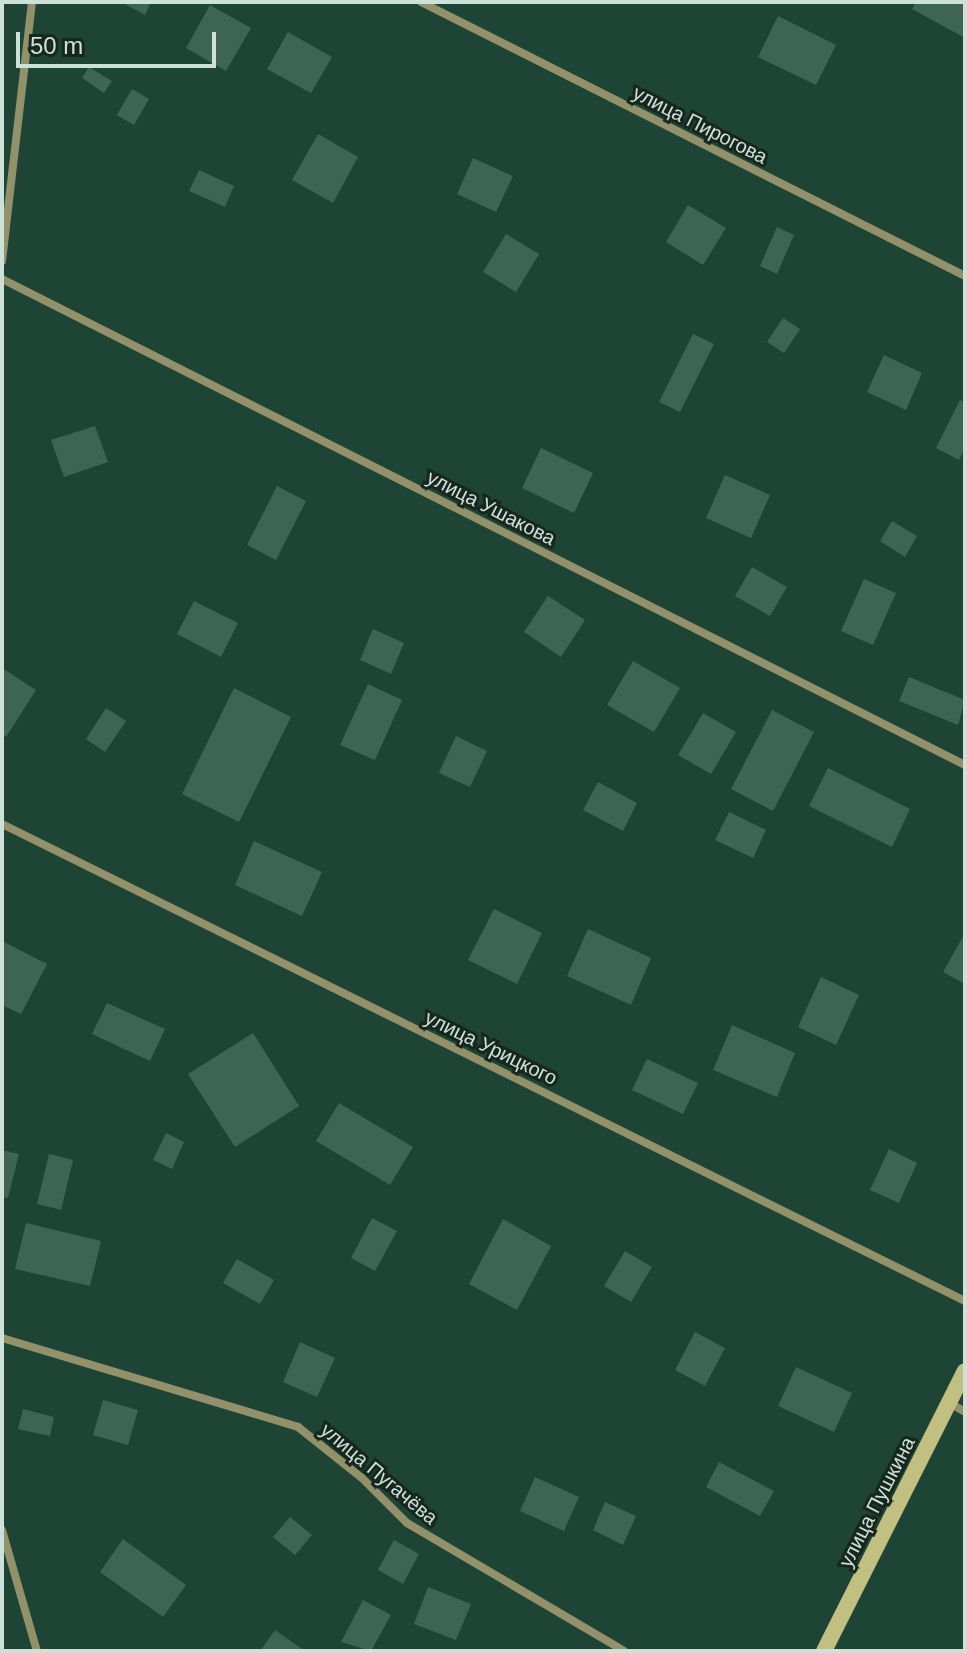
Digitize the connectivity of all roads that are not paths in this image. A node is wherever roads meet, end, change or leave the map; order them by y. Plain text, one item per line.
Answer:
1 (32, 2) edge
2 (421, 2) edge
3 (2, 261) edge
4 (965, 276) edge
5 (2, 279) edge
6 (965, 765) edge
7 (2, 824) edge
8 (965, 1301) edge
9 (2, 1338) edge
10 (965, 1371) edge
11 (949, 1402) junction
12 (965, 1412) edge
13 (2, 1530) edge
14 (37, 1651) edge
15 (624, 1651) edge
16 (824, 1651) edge

1 - 3 street
2 - 4 street, улица Пирогова
5 - 6 street, улица Ушакова
7 - 8 street, улица Урицкого
9 - 15 street, улица Пугачёва
10 - 11 main road, улица Пушкина
11 - 12 street
11 - 16 main road, улица Пушкина
13 - 14 street

